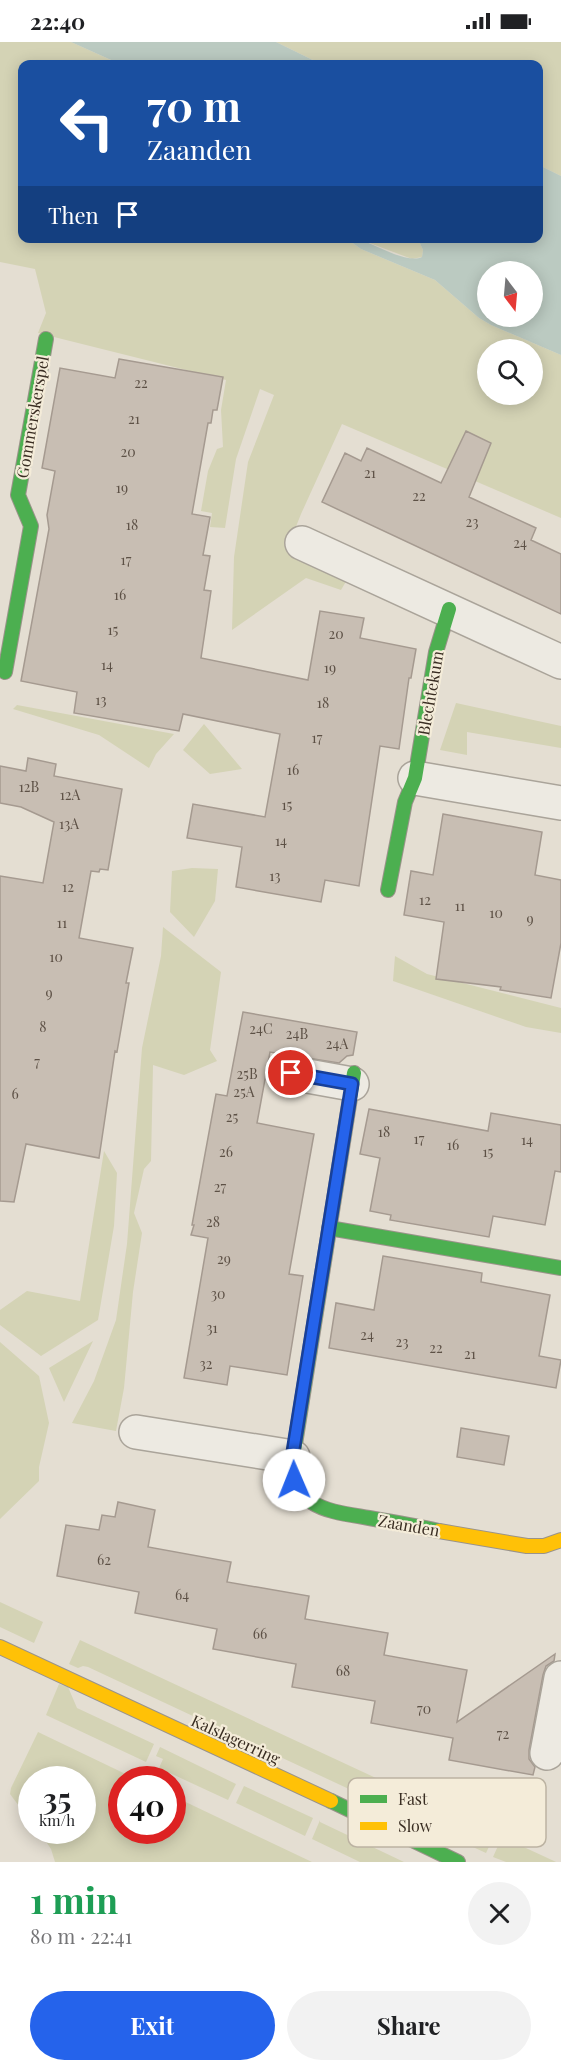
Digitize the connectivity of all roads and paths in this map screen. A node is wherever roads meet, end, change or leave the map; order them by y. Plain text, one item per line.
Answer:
1 (46, 339) dead end
2 (9, 494) edge
3 (302, 543) dead end
4 (449, 609) junction
5 (561, 662) edge
6 (5, 672) dead end
7 (415, 778) junction
8 (561, 803) edge
9 (388, 890) dead end
10 (291, 1073) dead end
11 (353, 1079) joint
12 (329, 1228) junction
13 (561, 1268) edge
14 (136, 1432) dead end
15 (292, 1458) junction
16 (561, 1541) edge
17 (0, 1647) edge
18 (561, 1678) edge
19 (547, 1753) dead end
20 (348, 1809) edge
21 (428, 1847) edge
22 (458, 1862) edge

1 - 2 street, Gommerskerspel
2 - 6 street, Gommerskerspel
3 - 4 street
4 - 5 street
4 - 7 street, Blechtekum
7 - 8 street
7 - 9 street, Blechtekum
10 - 11 street, Zaanden
11 - 12 street, Zaanden
12 - 13 street
12 - 15 street, Zaanden
14 - 15 street
15 - 16 street, Zaanden
17 - 20 street, Kalslagerring
18 - 19 street
21 - 22 street, Kalslagerring

